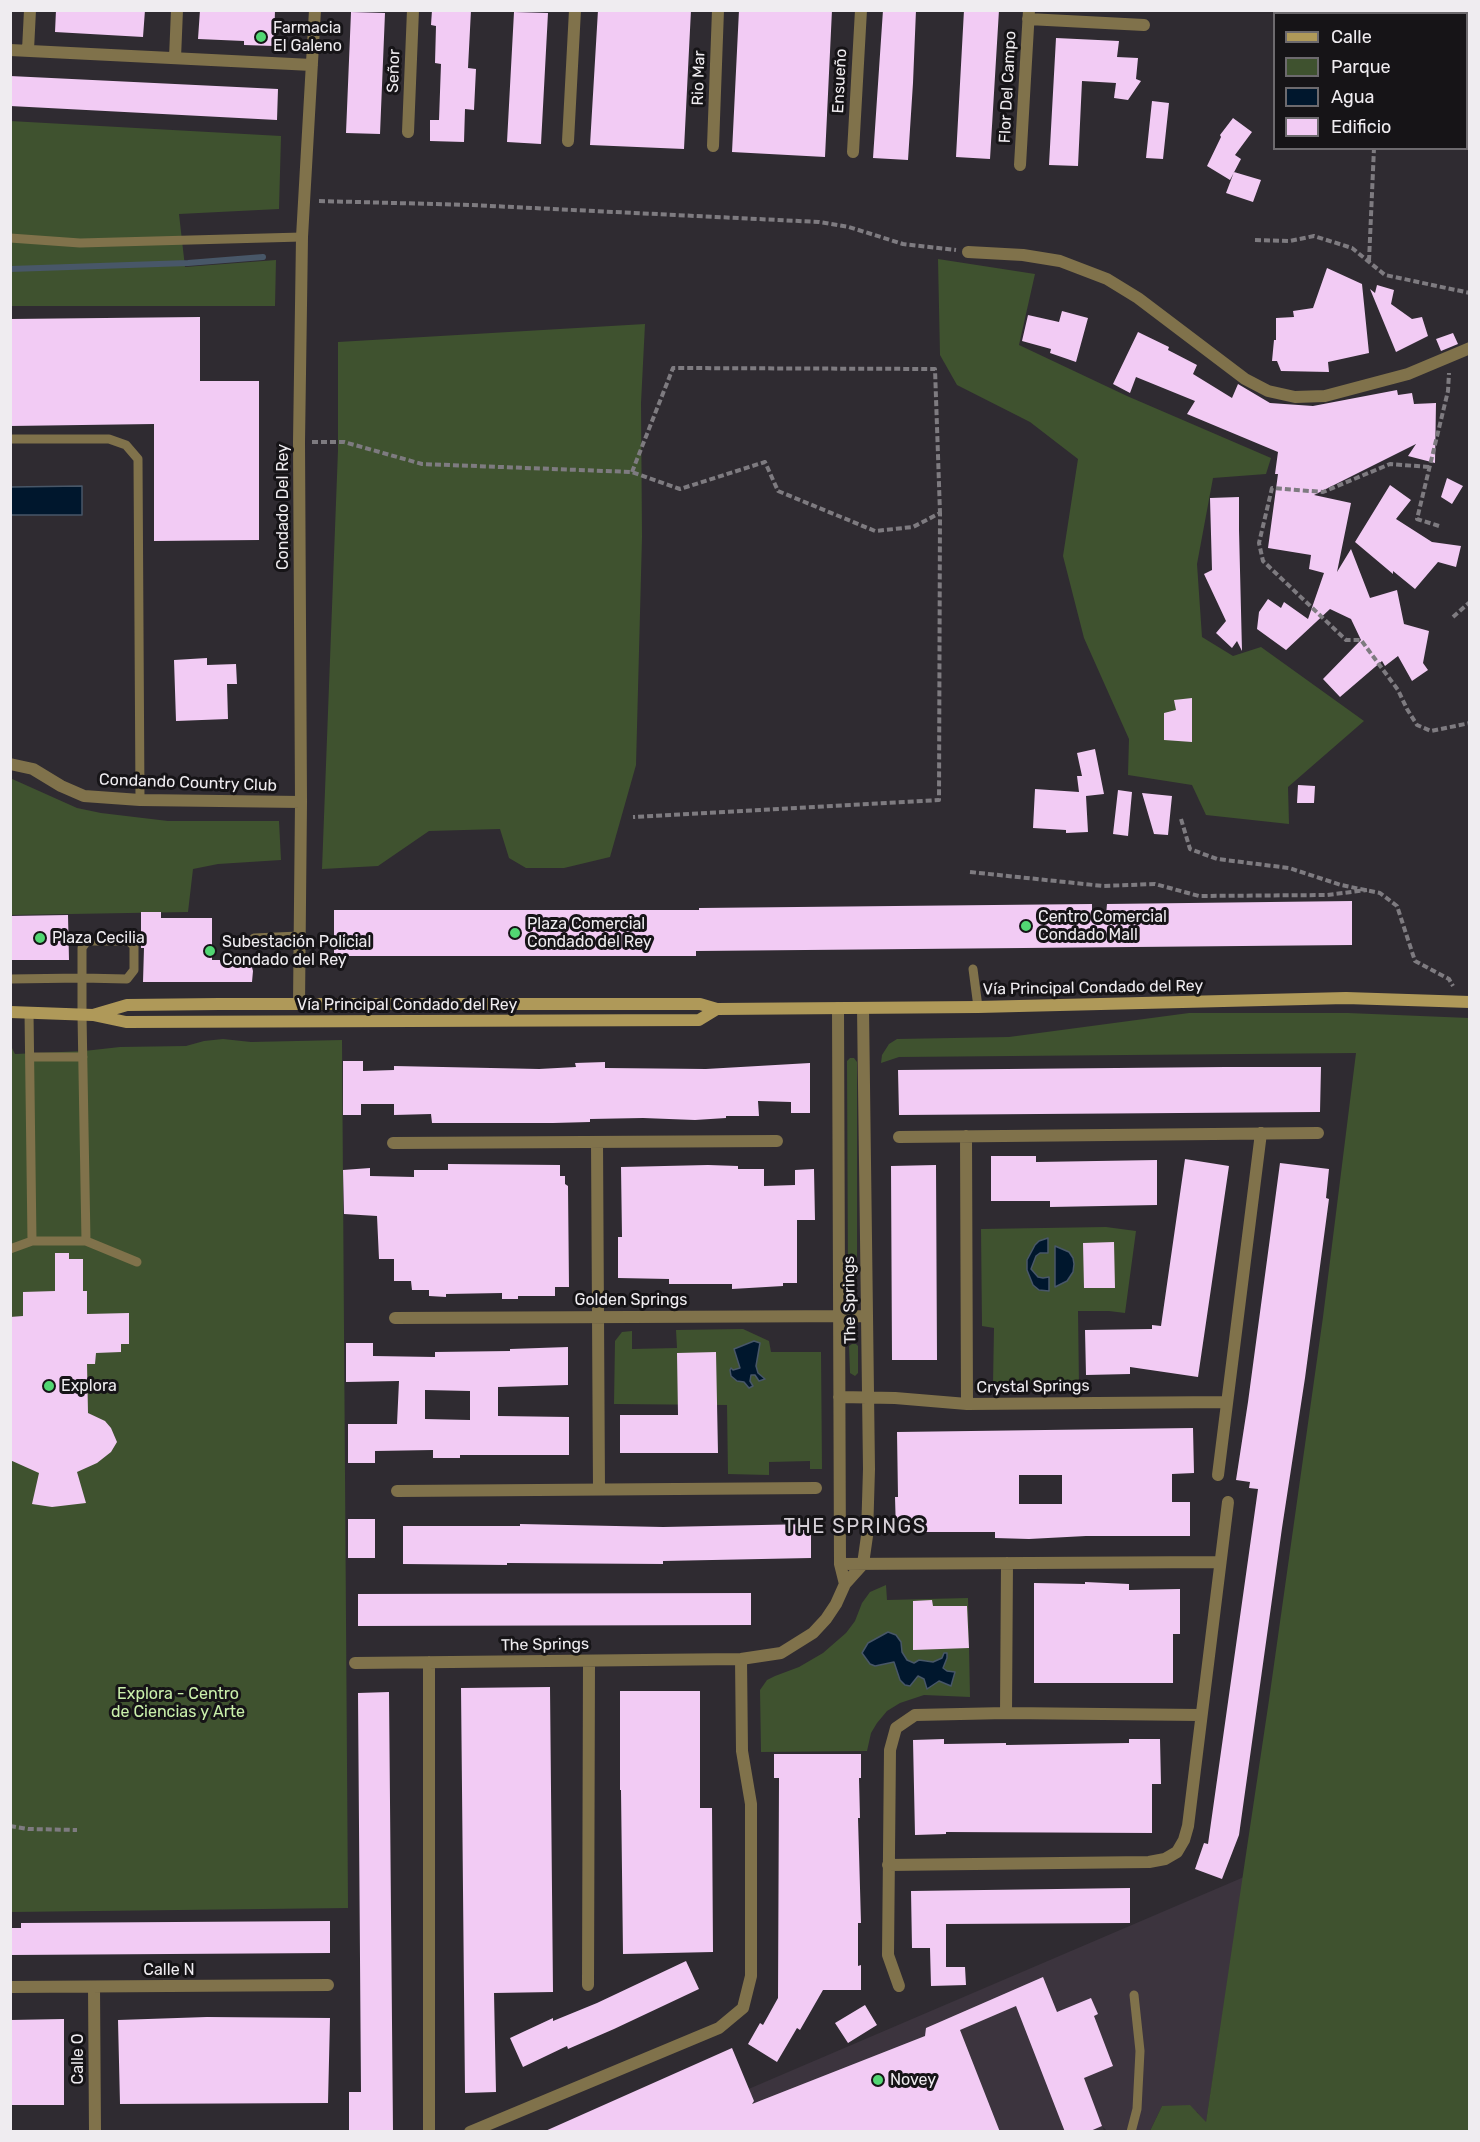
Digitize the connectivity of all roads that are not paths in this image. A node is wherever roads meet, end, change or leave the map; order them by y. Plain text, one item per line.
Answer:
1 (30, 10) edge
2 (177, 10) edge
3 (315, 10) edge
4 (413, 10) edge
5 (575, 10) edge
6 (718, 10) edge
7 (861, 10) edge
8 (1028, 15) edge
9 (1144, 25) dead end
10 (10, 50) edge
11 (28, 50) junction
12 (175, 58) junction
13 (312, 65) junction
14 (408, 132) dead end
15 (568, 141) dead end
16 (713, 147) dead end
17 (853, 152) dead end
18 (1020, 165) dead end
19 (302, 237) junction
20 (10, 238) edge
21 (968, 252) road end
22 (1470, 348) edge
23 (10, 440) edge
24 (10, 764) edge
25 (140, 800) junction
26 (301, 802) junction
27 (299, 936) junction
28 (254, 938) dead end
29 (973, 969) dead end
30 (82, 978) junction
31 (10, 979) edge
32 (1467, 1001) edge
33 (299, 1004) junction
34 (978, 1007) junction
35 (717, 1008) junction
36 (838, 1008) junction
37 (863, 1008) junction
38 (10, 1012) edge
39 (29, 1012) junction
40 (88, 1015) junction
41 (281, 1022) junction
42 (313, 1022) junction
43 (31, 1057) junction
44 (83, 1057) junction
45 (1318, 1132) dead end
46 (1261, 1133) junction
47 (966, 1136) junction
48 (899, 1137) dead end
49 (777, 1141) dead end
50 (597, 1142) junction
51 (393, 1143) dead end
52 (32, 1241) junction
53 (86, 1241) junction
54 (10, 1249) edge
55 (137, 1262) dead end
56 (839, 1316) junction
57 (867, 1316) junction
58 (598, 1317) junction
59 (395, 1318) dead end
60 (839, 1397) junction
61 (867, 1398) junction
62 (1227, 1402) junction
63 (967, 1404) junction
64 (1218, 1475) dead end
65 (816, 1488) dead end
66 (599, 1490) junction
67 (397, 1491) dead end
68 (1228, 1502) dead end
69 (1220, 1562) junction
70 (1007, 1563) junction
71 (840, 1564) junction
72 (863, 1564) junction
73 (845, 1584) junction
74 (741, 1659) junction
75 (589, 1661) junction
76 (429, 1662) junction
77 (355, 1663) dead end
78 (1006, 1713) junction
79 (1200, 1715) junction
80 (888, 1865) junction
81 (328, 1985) dead end
82 (588, 1985) dead end
83 (899, 1986) dead end
84 (10, 1987) edge
85 (94, 1987) junction
86 (1134, 1995) dead end
87 (95, 2132) edge
88 (429, 2132) edge
89 (470, 2132) edge
90 (1131, 2132) edge

1 - 11 street
2 - 12 street
3 - 13 street, Condado Del Rey
4 - 14 street, Señor
5 - 15 street
6 - 16 street, Rio Mar
7 - 17 street, Ensueño
8 - 9 street
8 - 18 street, Flor Del Campo
10 - 11 street
11 - 12 street
12 - 13 street
13 - 19 street, Condado Del Rey
19 - 20 lane
19 - 26 street, Condado Del Rey
21 - 22 street
23 - 25 lane
24 - 25 street, Condando Country Club
25 - 26 street, Condando Country Club
26 - 27 street, Condado Del Rey
27 - 28 lane
27 - 33 street, Condado Del Rey
29 - 34 lane
30 - 30 lane
30 - 31 lane
30 - 40 lane
32 - 34 street, Vía Principal Condado del Rey
33 - 35 street, Vía Principal Condado del Rey
33 - 40 street, Vía Principal Condado del Rey
33 - 41 street
33 - 42 street
34 - 37 street, Vía Principal Condado del Rey
35 - 36 street, Vía Principal Condado del Rey
35 - 42 street, Vía Principal Condado del Rey
36 - 37 street, Vía Principal Condado del Rey
36 - 56 street, The Springs
37 - 57 street, The Springs
38 - 39 street, Vía Principal Condado del Rey
39 - 40 street, Vía Principal Condado del Rey
39 - 43 lane
40 - 41 street, Vía Principal Condado del Rey
40 - 44 lane
41 - 42 street, Vía Principal Condado del Rey
43 - 44 lane
43 - 52 lane
44 - 53 lane
45 - 46 street
46 - 47 street
46 - 62 street
47 - 48 street
47 - 63 street
49 - 50 street
50 - 51 street
50 - 58 street
52 - 53 lane
52 - 54 lane
53 - 55 lane
56 - 57 street, Golden Springs
56 - 58 street, Golden Springs
56 - 60 street, The Springs
57 - 61 street, The Springs
58 - 59 street, Golden Springs
58 - 66 street
60 - 61 street, Crystal Springs
60 - 71 street, The Springs
61 - 63 street, Crystal Springs
61 - 72 street, The Springs
62 - 63 street, Crystal Springs
62 - 64 street
65 - 66 street
66 - 67 street
68 - 69 street
69 - 70 street
69 - 79 street
70 - 72 street
70 - 78 street
71 - 72 street
71 - 73 street, The Springs
72 - 73 street, The Springs
73 - 74 street, The Springs
74 - 75 street, The Springs
74 - 89 street
75 - 76 street, The Springs
75 - 82 street
76 - 77 street, The Springs
76 - 88 street
78 - 79 street
78 - 80 street
79 - 80 street
80 - 83 street
81 - 85 street, Calle N
84 - 85 street, Calle N
85 - 87 street, Calle O
86 - 90 lane

